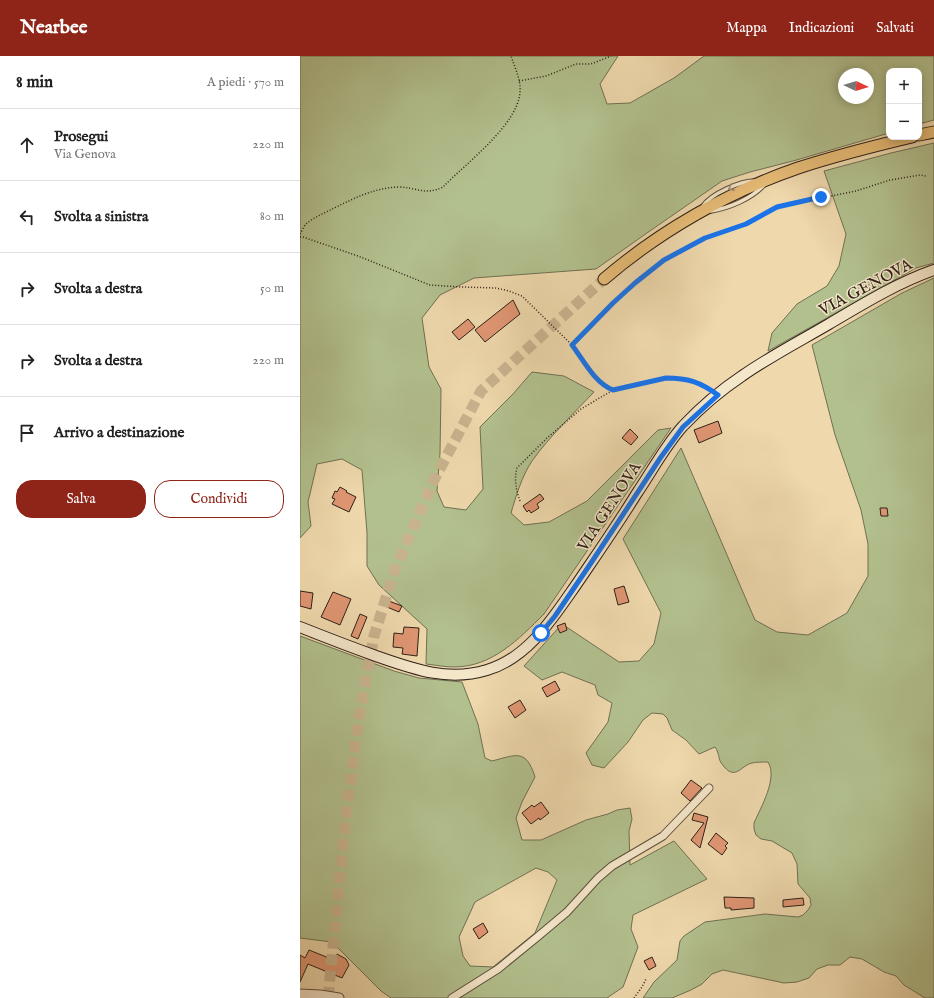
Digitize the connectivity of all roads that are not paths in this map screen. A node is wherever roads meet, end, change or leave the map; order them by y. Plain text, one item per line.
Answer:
1 (934, 132) edge
2 (922, 134) edge
3 (900, 140) edge
4 (934, 270) edge
5 (604, 279) tunnel mouth
6 (300, 627) edge
7 (709, 788) dead end
8 (300, 994) edge
9 (339, 998) edge
10 (452, 998) edge

1 - 2 highway
3 - 5 highway
4 - 6 main road, VIA GENOVA
7 - 10 street
8 - 9 street

